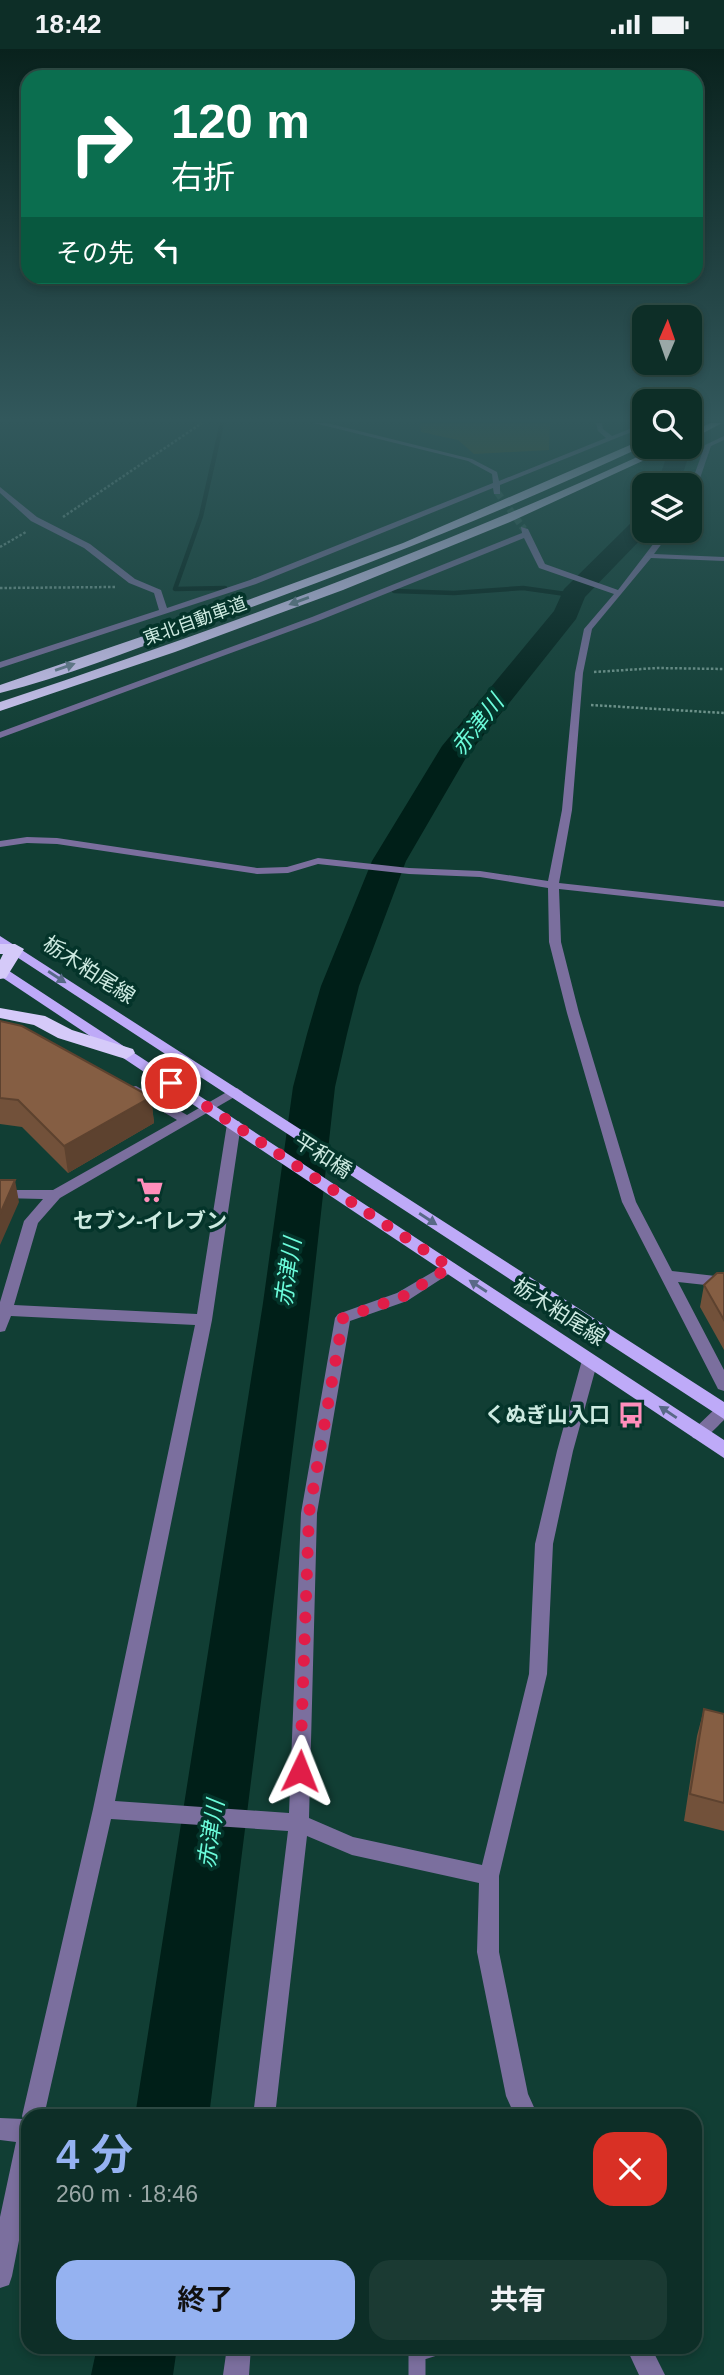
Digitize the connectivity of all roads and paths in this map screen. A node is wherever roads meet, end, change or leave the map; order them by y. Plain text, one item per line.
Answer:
1 (27, 532) edge
2 (59, 532) edge
3 (385, 532) edge
4 (435, 532) edge
5 (472, 532) edge
6 (658, 543) edge
7 (0, 547) edge
8 (649, 556) junction
9 (724, 559) edge
10 (146, 587) junction
11 (0, 588) edge
12 (618, 593) junction
13 (164, 612) junction
14 (0, 664) edge
15 (724, 669) edge
16 (579, 673) junction
17 (0, 688) edge
18 (577, 704) junction
19 (0, 707) edge
20 (724, 713) edge
21 (0, 735) edge
22 (0, 844) edge
23 (553, 885) junction
24 (724, 904) edge
25 (5, 946) edge
26 (1, 971) edge
27 (0, 1013) edge
28 (126, 1053) junction
29 (121, 1082) edge
30 (237, 1092) junction
31 (259, 1107) joint
32 (209, 1108) junction
33 (186, 1120) junction
34 (234, 1124) junction
35 (371, 1182) joint
36 (0, 1193) edge
37 (55, 1195) junction
38 (368, 1212) joint
39 (450, 1267) junction
40 (670, 1276) junction
41 (724, 1282) edge
42 (3, 1310) edge
43 (204, 1319) junction
44 (0, 1327) edge
45 (590, 1360) junction
46 (724, 1385) edge
47 (724, 1411) edge
48 (699, 1434) junction
49 (724, 1450) edge
50 (103, 1809) junction
51 (299, 1823) junction
52 (489, 1876) junction
53 (35, 2109) edge
54 (265, 2109) edge
55 (524, 2109) edge
56 (0, 2129) edge
57 (21, 2130) edge
58 (21, 2172) edge
59 (0, 2276) edge
60 (238, 2354) edge
61 (417, 2354) edge
62 (642, 2354) edge
63 (236, 2375) edge
64 (417, 2375) edge
65 (652, 2375) edge

1 - 7 path
2 - 10 street
3 - 13 street
17 -> 4 highway, 東北自動車道
5 -> 19 highway, 東北自動車道
6 - 8 street
8 - 9 street
8 - 12 street
10 - 11 path
10 - 13 street
12 - 16 street
12 - 21 street
13 - 14 street
15 - 16 path
16 - 18 street
18 - 20 path
18 - 23 street
22 - 23 street
23 - 24 street
23 - 40 street
25 - 26 highway
25 -> 30 main road, 栃木粕尾線
26 - 28 main road
27 - 28 highway
28 - 32 main road
29 - 33 street
30 - 31 main road, 栃木粕尾線
30 - 32 street
31 - 35 main road, 平和橋
32 - 33 street
32 - 34 main road
33 - 37 street
34 - 38 main road, 平和橋
34 - 43 street
35 -> 47 main road, 栃木粕尾線
36 - 37 street
37 - 42 street
38 - 39 main road, 栃木粕尾線
45 -> 39 main road, 栃木粕尾線
39 - 51 street
40 - 41 street
40 - 46 street
42 - 43 street
42 - 44 street
43 - 50 street
48 -> 45 main road, 栃木粕尾線
45 - 52 street
47 - 48 street
48 - 49 main road, 栃木粕尾線
50 - 51 street
50 - 53 street
51 - 52 street
51 - 54 street
52 - 55 street
56 - 57 street
58 - 59 street
60 - 63 street
61 - 64 lane
62 - 65 street

